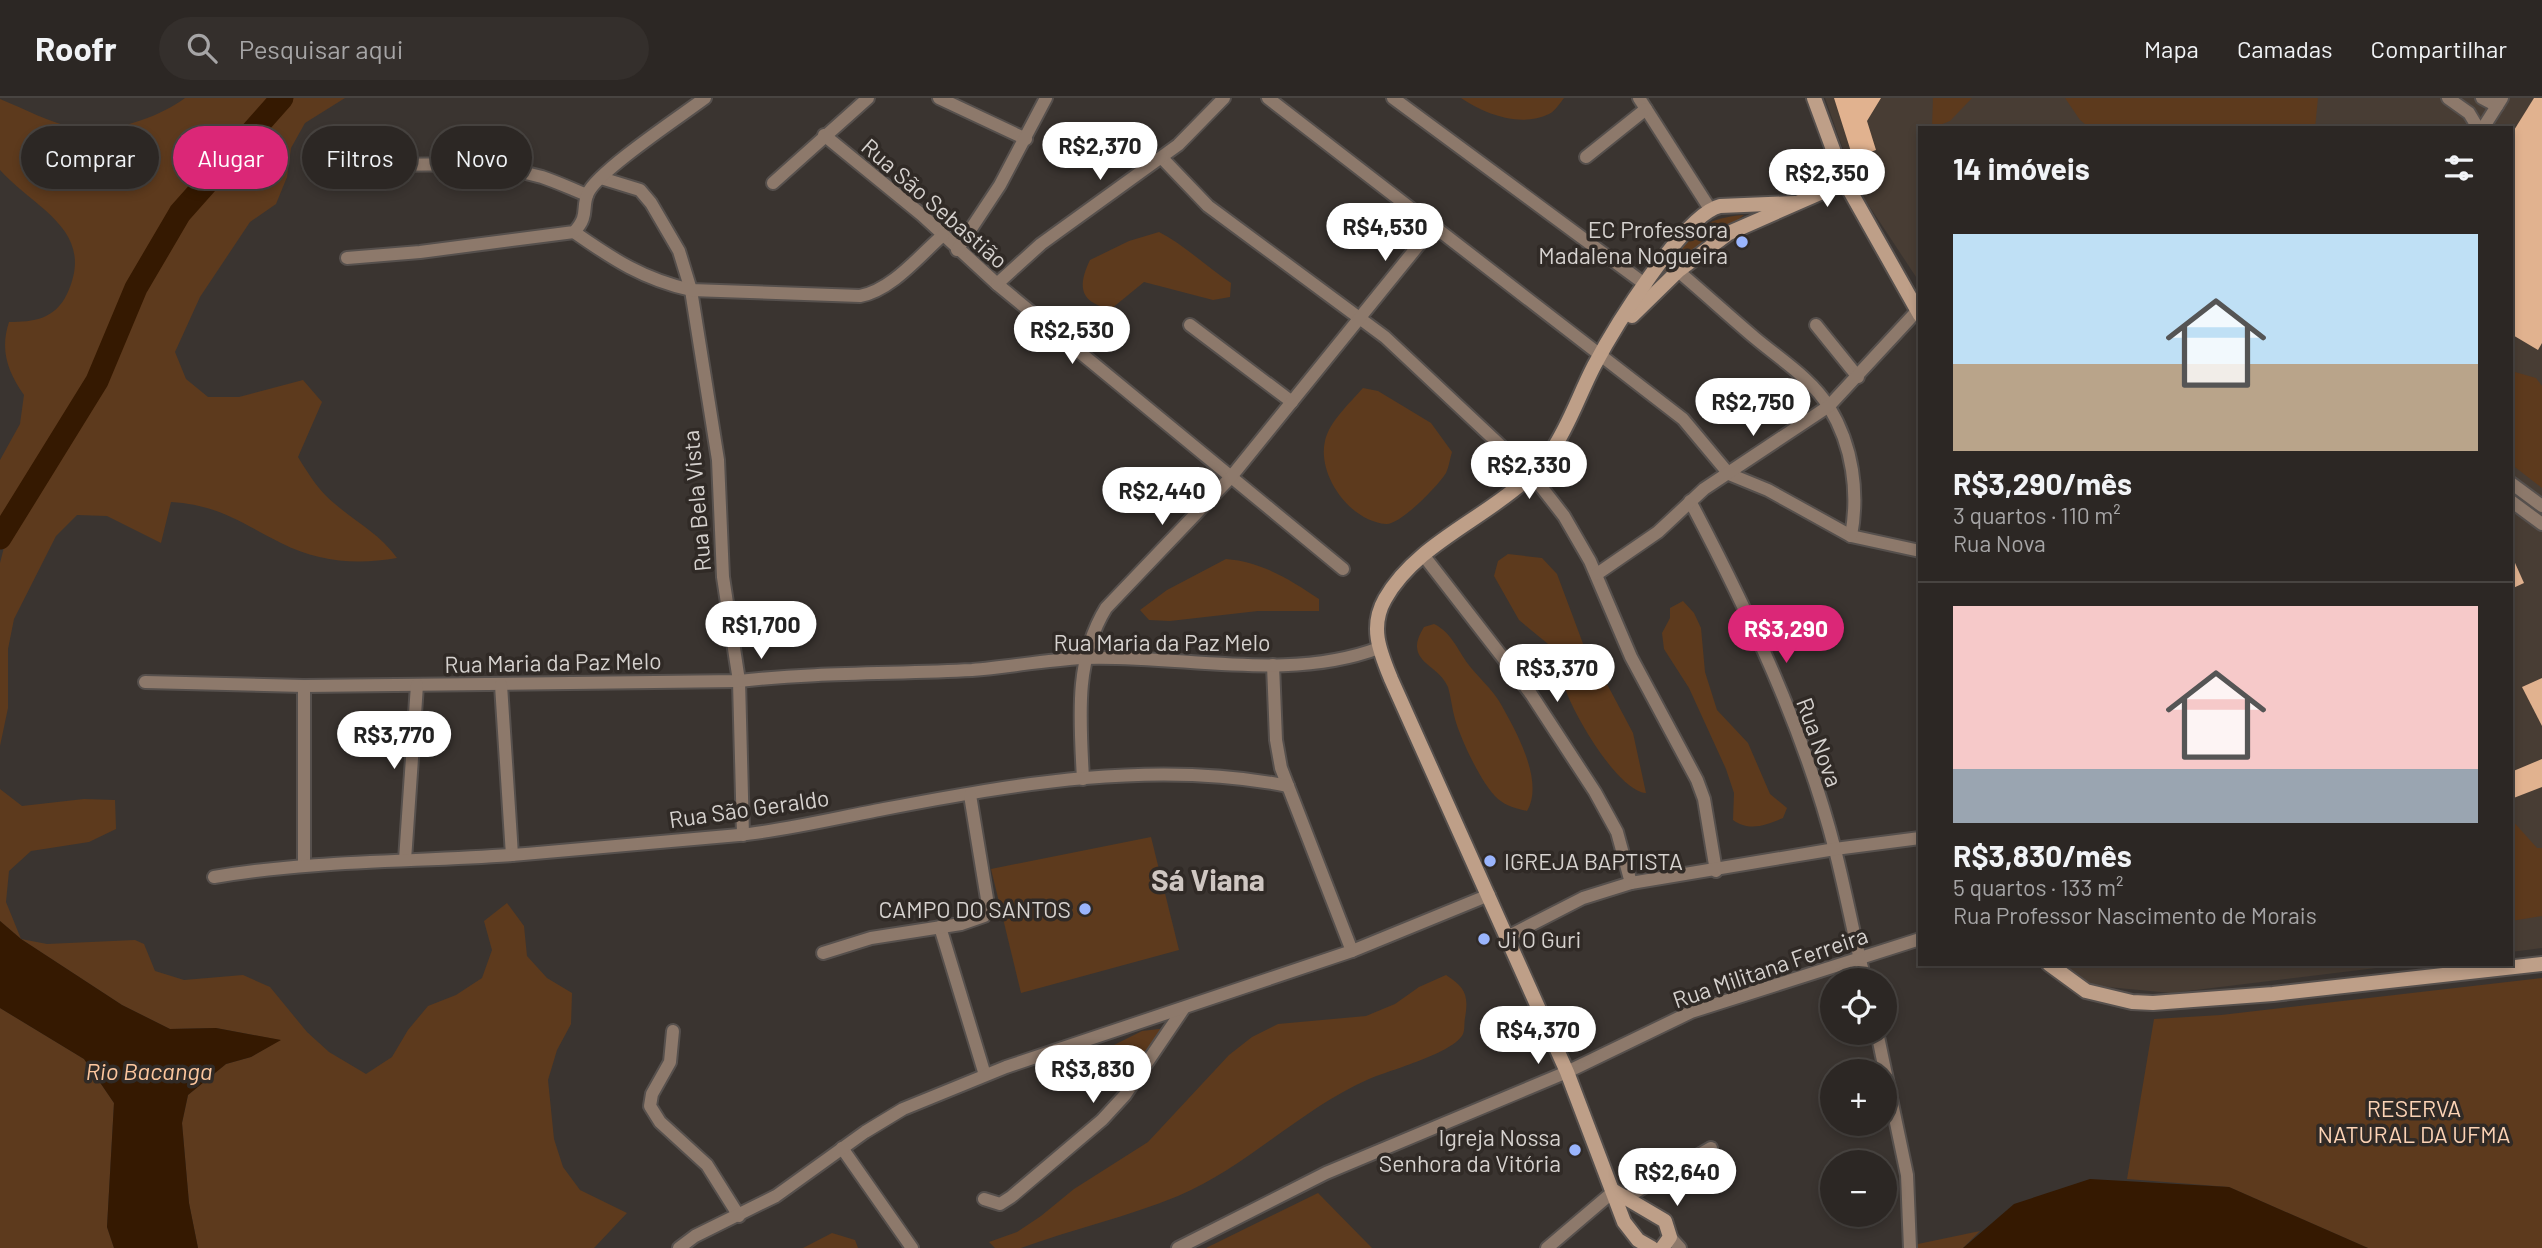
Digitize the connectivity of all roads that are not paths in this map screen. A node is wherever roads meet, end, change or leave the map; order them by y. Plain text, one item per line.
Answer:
1 (705, 98) edge
2 (868, 98) edge
3 (939, 98) edge
4 (1046, 98) edge
5 (1224, 98) edge
6 (1268, 98) edge
7 (1393, 98) edge
8 (1814, 98) edge
9 (2448, 98) edge
10 (2482, 98) edge
11 (2499, 102) edge
12 (1643, 104) edge
13 (2477, 126) edge
14 (2484, 126) edge
15 (824, 135) junction
16 (1026, 139) junction
17 (1586, 157) dead end
18 (1162, 158) junction
19 (417, 167) edge
20 (601, 178) junction
21 (1845, 182) junction
22 (774, 183) dead end
23 (587, 195) junction
24 (1795, 203) junction
25 (1710, 209) junction
26 (1434, 226) junction
27 (574, 232) junction
28 (943, 235) junction
29 (957, 250) junction
30 (347, 258) dead end
31 (1678, 271) junction
32 (997, 285) junction
33 (1646, 285) junction
34 (691, 290) junction
35 (1918, 313) edge
36 (1361, 320) junction
37 (1190, 324) dead end
38 (1816, 325) dead end
39 (1614, 334) junction
40 (1600, 356) junction
41 (1858, 377) junction
42 (1292, 402) junction
43 (1829, 406) junction
44 (1729, 474) junction
45 (1532, 475) junction
46 (1231, 477) junction
47 (2513, 484) edge
48 (1690, 501) junction
49 (2513, 502) edge
50 (2542, 506) edge
51 (2542, 524) edge
52 (1851, 536) junction
53 (1918, 551) edge
54 (1424, 556) junction
55 (1343, 569) dead end
56 (1597, 574) junction
57 (1379, 648) junction
58 (1084, 658) junction
59 (1273, 665) junction
60 (739, 681) junction
61 (145, 682) dead end
62 (417, 685) junction
63 (501, 685) junction
64 (304, 686) junction
65 (1083, 779) junction
66 (1288, 786) junction
67 (970, 795) junction
68 (743, 835) junction
69 (1918, 838) edge
70 (1835, 849) junction
71 (512, 855) junction
72 (405, 860) junction
73 (304, 864) junction
74 (1716, 870) junction
75 (214, 877) dead end
76 (1631, 883) junction
77 (1489, 895) junction
78 (940, 927) junction
79 (1507, 937) junction
80 (1918, 940) edge
81 (1352, 951) junction
82 (823, 953) dead end
83 (1860, 958) junction
84 (2542, 964) edge
85 (2052, 966) edge
86 (1862, 968) edge
87 (1184, 1007) junction
88 (673, 1031) dead end
89 (1880, 1045) edge
90 (1567, 1072) junction
91 (985, 1075) junction
92 (842, 1148) junction
93 (1711, 1148) dead end
94 (1620, 1194) junction
95 (984, 1199) dead end
96 (739, 1216) junction
97 (1671, 1244) edge
98 (679, 1248) edge
99 (912, 1248) edge
100 (1178, 1248) edge
101 (1547, 1248) edge
102 (1652, 1248) edge
103 (1910, 1248) edge

1 - 20 street
2 - 15 street
3 - 16 street
4 - 16 street
5 - 18 street
6 - 26 street
7 - 33 street
8 - 21 street
9 - 13 street
10 - 11 street
11 - 14 street
12 - 17 street
12 - 25 street
15 - 22 street
15 - 28 street, Rua São Sebastião
16 - 29 street
18 - 32 street
18 - 36 street
19 - 23 street
20 - 23 street
20 - 34 street, Rua Bela Vista
21 - 24 street
21 - 35 street
23 - 27 street
24 - 25 street
24 - 31 street
25 - 33 street
26 - 36 street
26 - 40 street
27 - 30 street
27 - 34 street
28 - 29 street, Rua São Sebastião
28 - 34 street
29 - 32 street, Rua São Sebastião
31 - 39 street
31 - 43 street
32 - 46 street, Rua São Sebastião
33 - 39 street
34 - 60 street, Rua Bela Vista
35 - 41 street
36 - 42 street
36 - 45 street
37 - 42 street
38 - 41 street
39 - 40 street
40 - 44 street
40 - 45 street
41 - 43 street
42 - 46 street
43 - 44 street
43 - 52 street
44 - 48 street
44 - 52 street
45 - 54 street
45 - 56 street
46 - 55 street, Rua São Sebastião
46 - 58 street
47 - 50 street
48 - 56 street
48 - 70 street, Rua Nova
49 - 51 street
52 - 53 street
54 - 57 street
54 - 76 street
56 - 74 street
57 - 59 street, Rua Maria da Paz Melo
57 - 77 street
58 - 59 street, Rua Maria da Paz Melo
58 - 60 street, Rua Maria da Paz Melo
58 - 65 street
59 - 66 street
60 - 63 street, Rua Maria da Paz Melo
60 - 68 street, Rua Bela Vista
61 - 64 street, Rua Maria da Paz Melo
62 - 63 street, Rua Maria da Paz Melo
62 - 64 street, Rua Maria da Paz Melo
62 - 72 street
63 - 71 street
64 - 73 street
65 - 66 street, Rua São Geraldo
65 - 67 street, Rua São Geraldo
66 - 81 street
67 - 68 street, Rua São Geraldo
67 - 78 street
68 - 71 street, Rua São Geraldo
69 - 70 street
70 - 74 street
70 - 83 street, Rua Nova
71 - 72 street, Rua São Geraldo
72 - 73 street, Rua São Geraldo
73 - 75 street, Rua São Geraldo
74 - 76 street
76 - 79 street
77 - 79 street
77 - 81 street
78 - 82 street
78 - 91 street
79 - 90 street
80 - 83 street, Rua Militana Ferreira
81 - 87 street
83 - 86 street, Rua Nova
83 - 90 street, Rua Militana Ferreira
84 - 85 street
87 - 91 street
87 - 95 street
88 - 96 street
89 - 103 street
90 - 94 street
90 - 100 street, Rua Militana Ferreira
91 - 92 street
92 - 96 street
92 - 99 street
93 - 94 street
94 - 97 street
94 - 101 street
94 - 102 street
96 - 98 street

